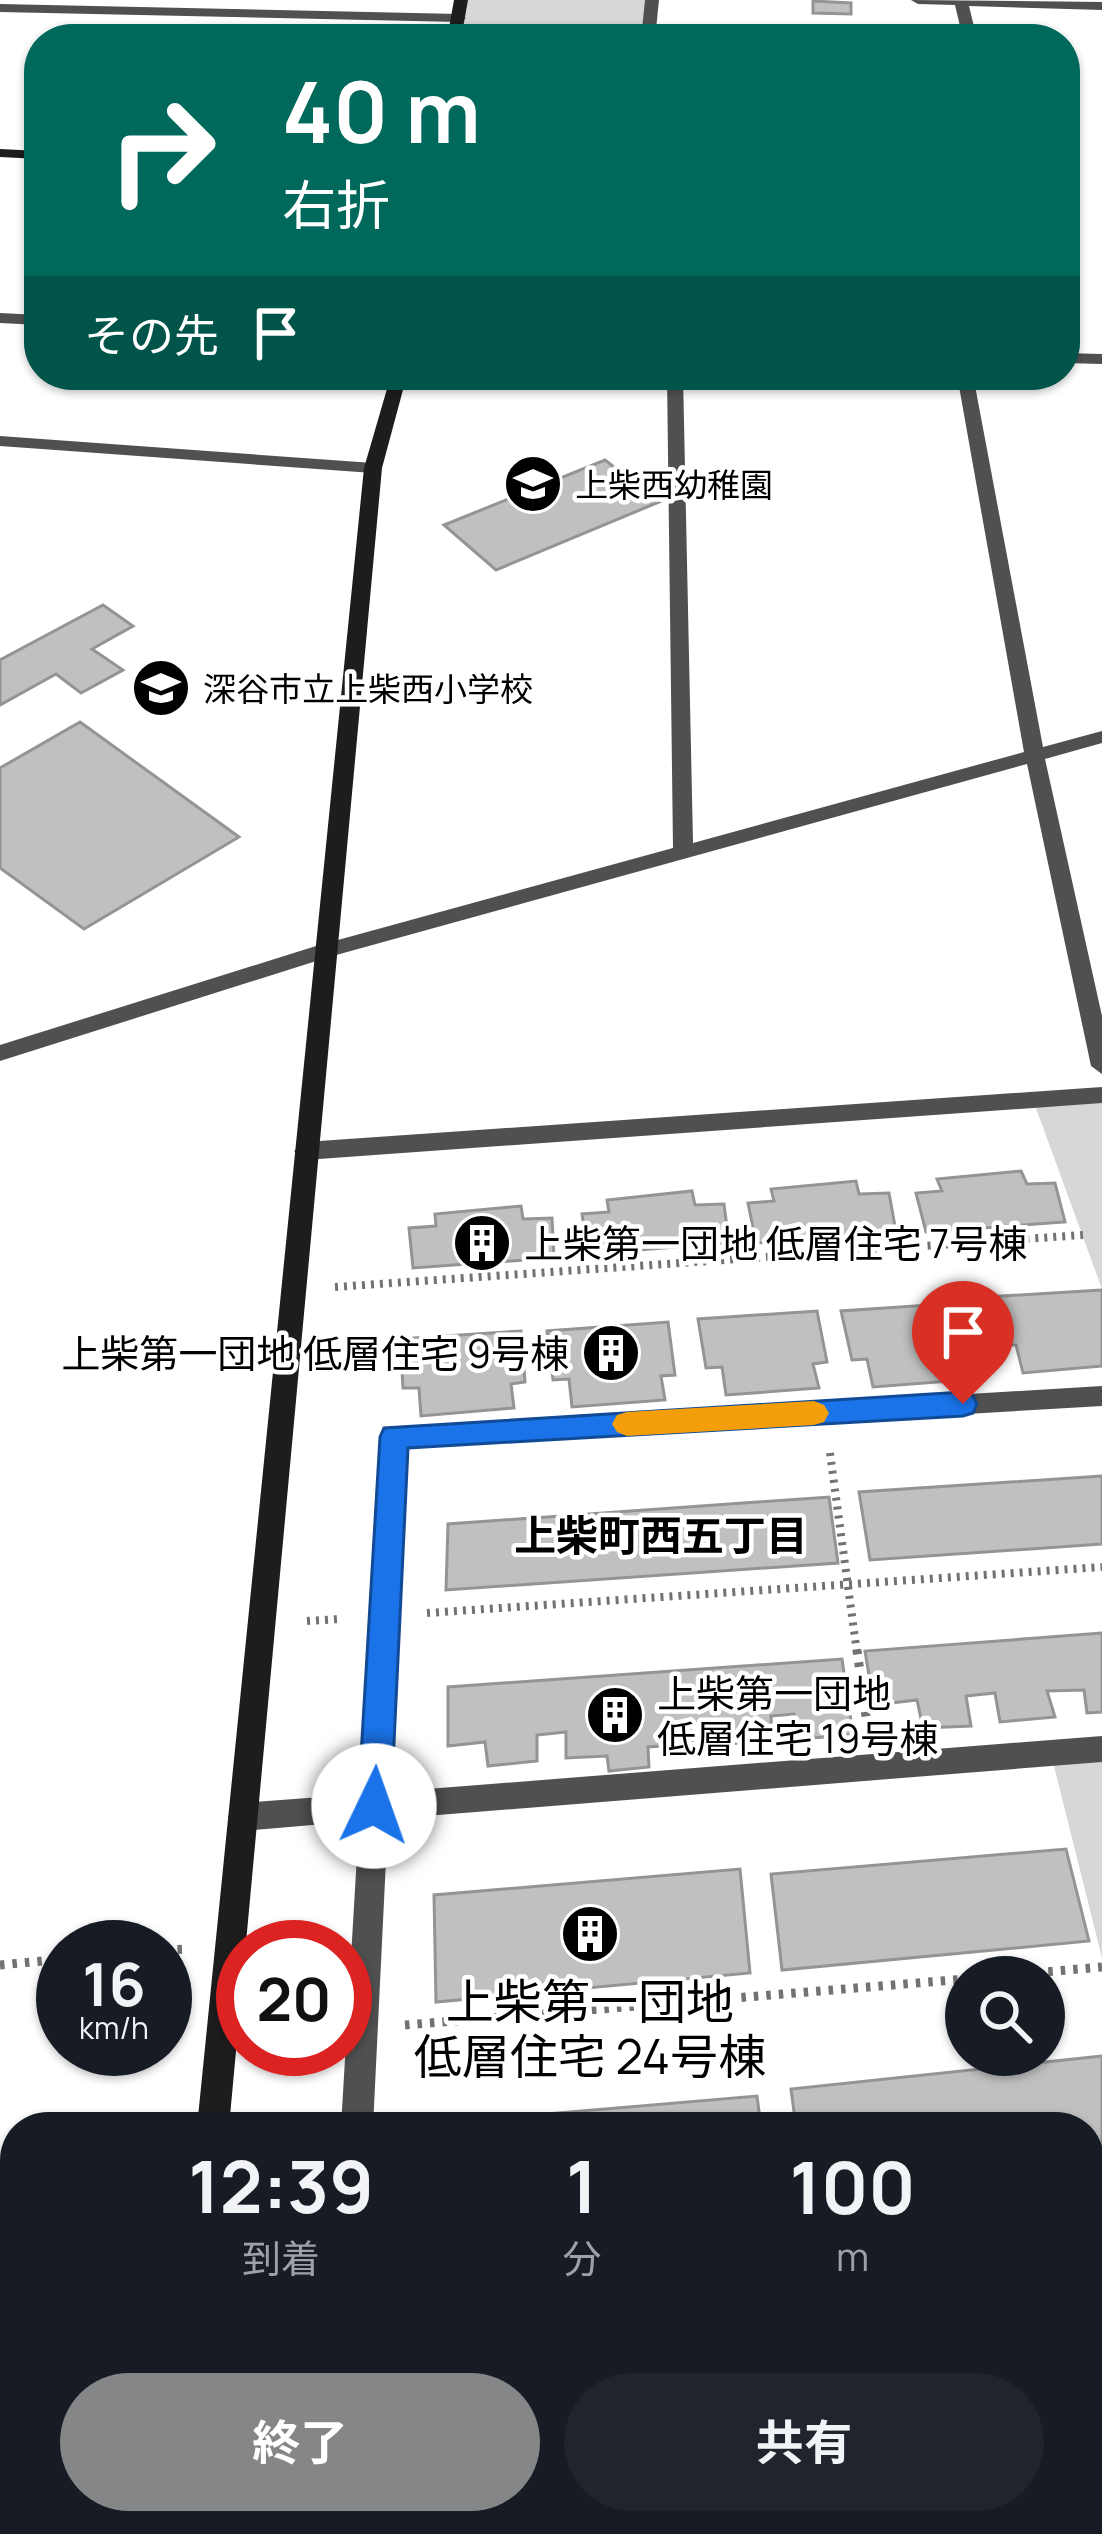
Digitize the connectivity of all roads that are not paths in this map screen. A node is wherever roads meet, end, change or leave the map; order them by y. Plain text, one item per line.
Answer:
1 (461, 0) edge
2 (918, 0) edge
3 (961, 2) edge
4 (123, 6) edge
5 (1102, 6) edge
6 (0, 8) edge
7 (459, 18) junction
8 (458, 24) edge
9 (395, 390) edge
10 (675, 390) edge
11 (968, 390) edge
12 (0, 441) edge
13 (373, 468) junction
14 (1102, 736) edge
15 (1035, 758) junction
16 (683, 853) junction
17 (324, 951) junction
18 (0, 1053) edge
19 (1102, 1066) edge
20 (1102, 1095) edge
21 (305, 1151) junction
22 (1102, 1396) edge
23 (1102, 1749) edge
24 (374, 1806) junction
25 (242, 1816) junction
26 (214, 2112) edge
27 (358, 2112) edge

1 - 7 street
2 - 3 street
3 - 5 street
4 - 6 street
4 - 7 street
7 - 8 street
9 - 13 street
10 - 16 street
11 - 15 street
12 - 13 street
13 - 17 street
14 - 15 street
15 - 16 street
15 - 19 street
16 - 17 street
17 - 18 street
17 - 21 street
20 - 21 street
21 - 25 street
22 - 24 street
23 - 24 street
24 - 25 street
24 - 27 street
25 - 26 street

